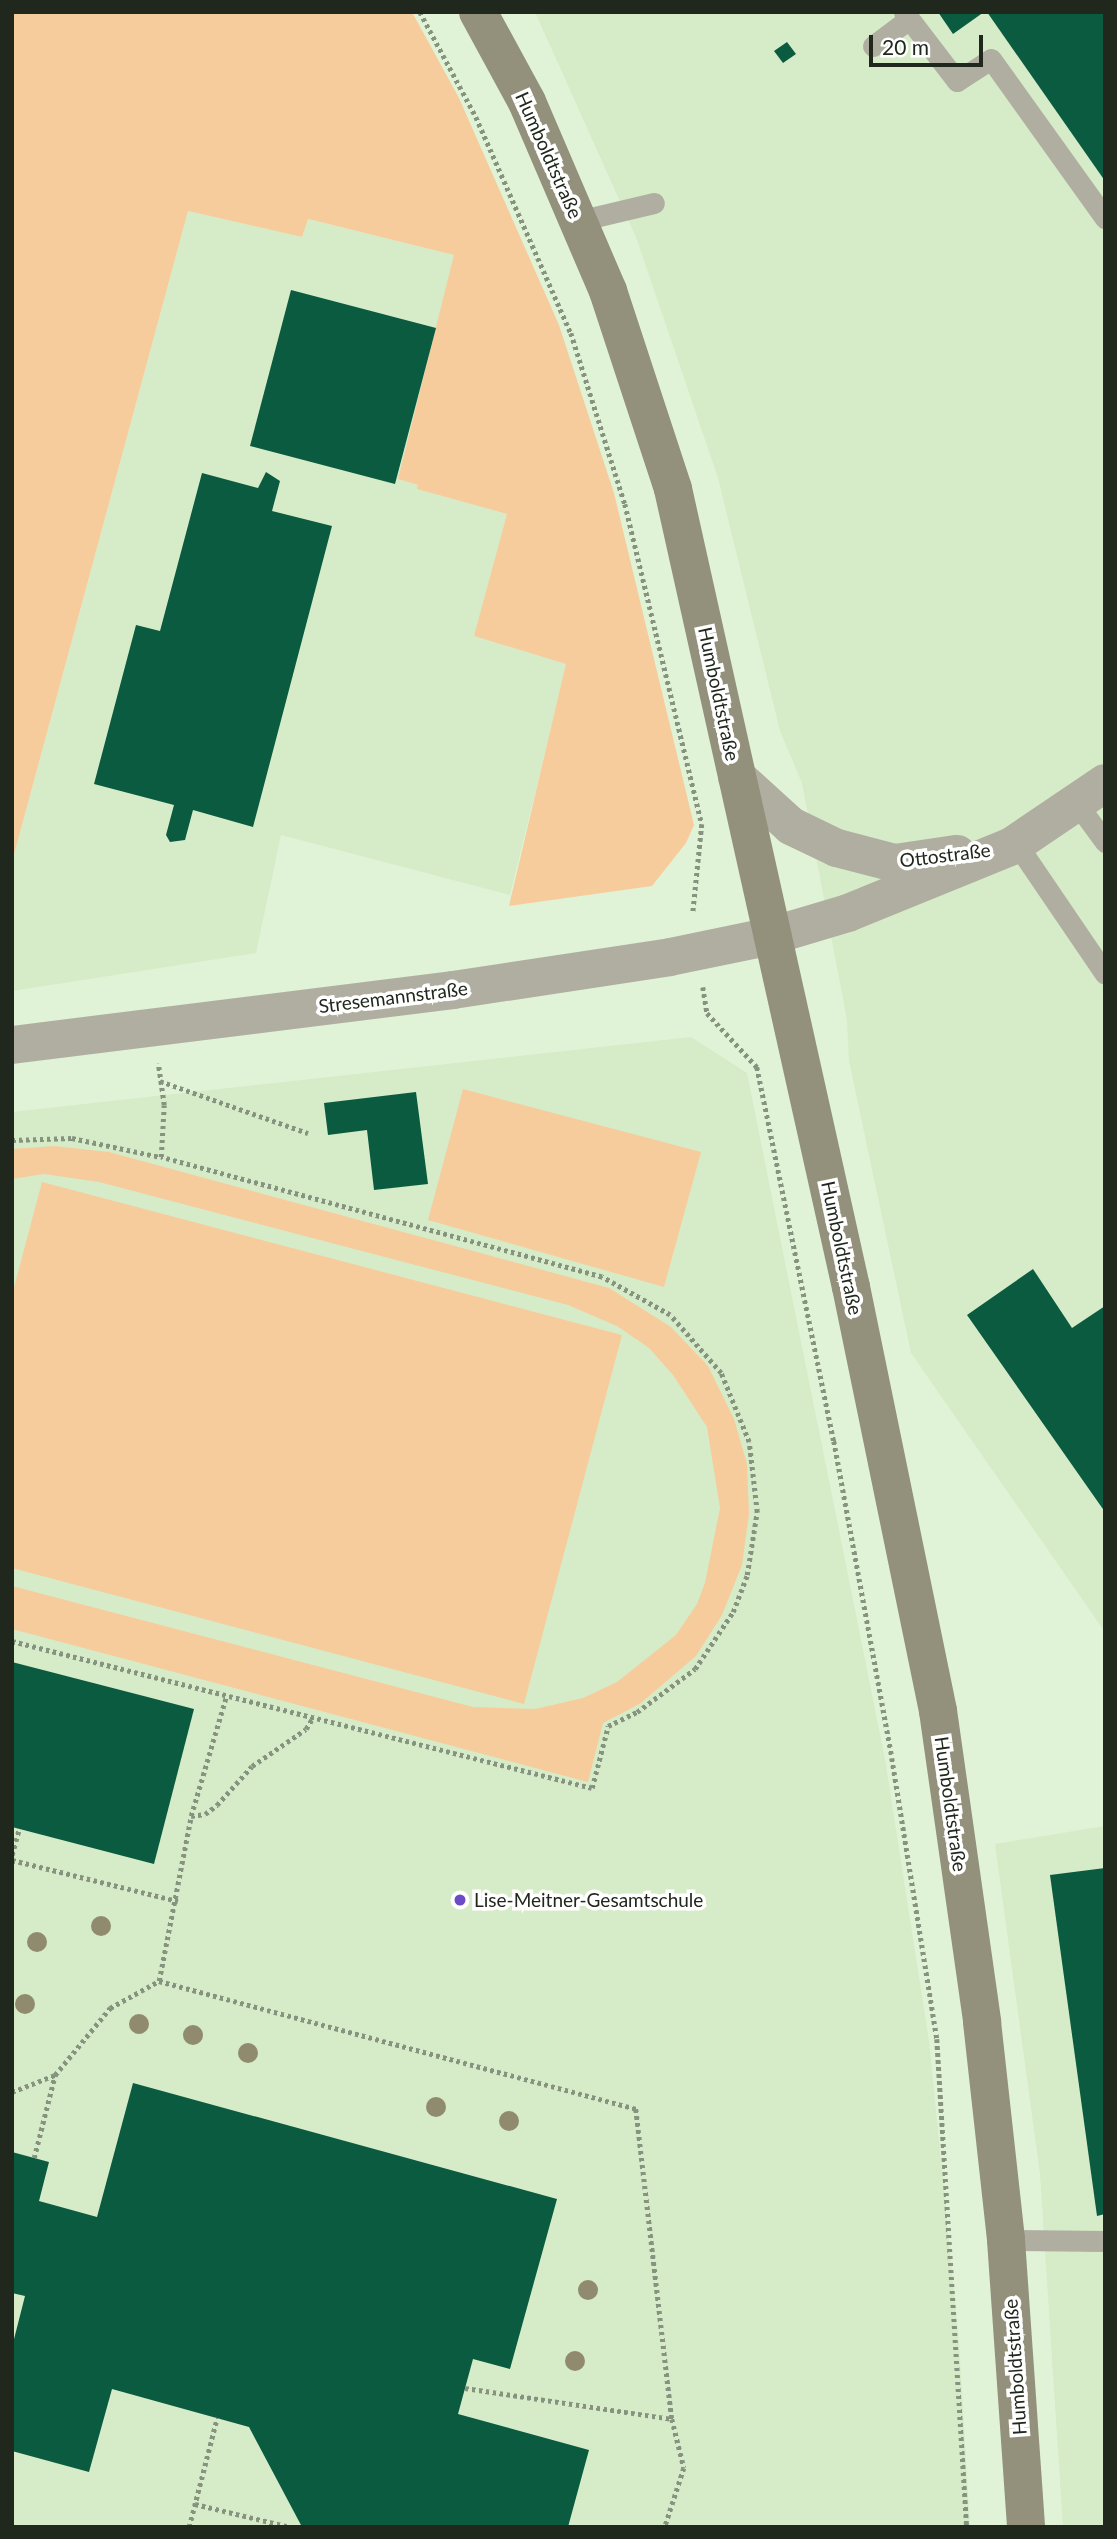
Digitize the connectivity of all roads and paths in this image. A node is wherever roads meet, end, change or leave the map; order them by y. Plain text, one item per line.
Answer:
1 (420, 12) edge
2 (478, 12) edge
3 (906, 15) edge
4 (873, 46) dead end
5 (654, 203) dead end
6 (1105, 218) edge
7 (578, 221) junction
8 (737, 777) junction
9 (1090, 792) edge
10 (1105, 842) edge
11 (1014, 845) junction
12 (771, 936) junction
13 (698, 952) junction
14 (1105, 974) edge
15 (155, 1027) junction
16 (12, 1045) edge
17 (160, 1081) junction
18 (308, 1133) dead end
19 (12, 1140) edge
20 (161, 1157) junction
21 (12, 1641) edge
22 (226, 1697) junction
23 (312, 1719) junction
24 (191, 1816) junction
25 (19, 1829) dead end
26 (12, 1857) edge
27 (178, 1901) junction
28 (159, 1980) junction
29 (55, 2075) junction
30 (12, 2092) edge
31 (34, 2158) dead end
32 (1006, 2240) junction
33 (1105, 2241) edge
34 (465, 2388) dead end
35 (217, 2418) dead end
36 (672, 2419) junction
37 (195, 2504) junction
38 (189, 2527) edge
39 (290, 2527) edge
40 (665, 2527) edge
41 (967, 2527) edge
42 (1026, 2527) edge

1 - 13 path
2 - 7 street, Humboldtstraße
3 - 4 lane
3 - 6 lane
5 - 7 lane
7 - 8 street, Humboldtstraße
8 - 11 street, Ottostraße
8 - 12 street, Humboldtstraße
9 - 10 lane
9 - 11 street, Ottostraße
11 - 12 street, Ottostraße
11 - 14 lane
12 - 13 street, Stresemannstraße
12 - 32 street, Humboldtstraße
13 - 15 street, Stresemannstraße
13 - 41 path
15 - 16 street, Stresemannstraße
15 - 17 path
17 - 18 path
17 - 20 path
19 - 20 path
20 - 23 path
21 - 22 path
22 - 23 path
22 - 24 path
23 - 24 path
24 - 27 path
25 - 26 path
26 - 27 path
27 - 28 path
28 - 29 path
28 - 36 path
29 - 30 path
29 - 31 path
32 - 33 lane
32 - 42 street, Humboldtstraße
34 - 36 path
35 - 37 path
36 - 40 path
37 - 38 path
37 - 39 path

